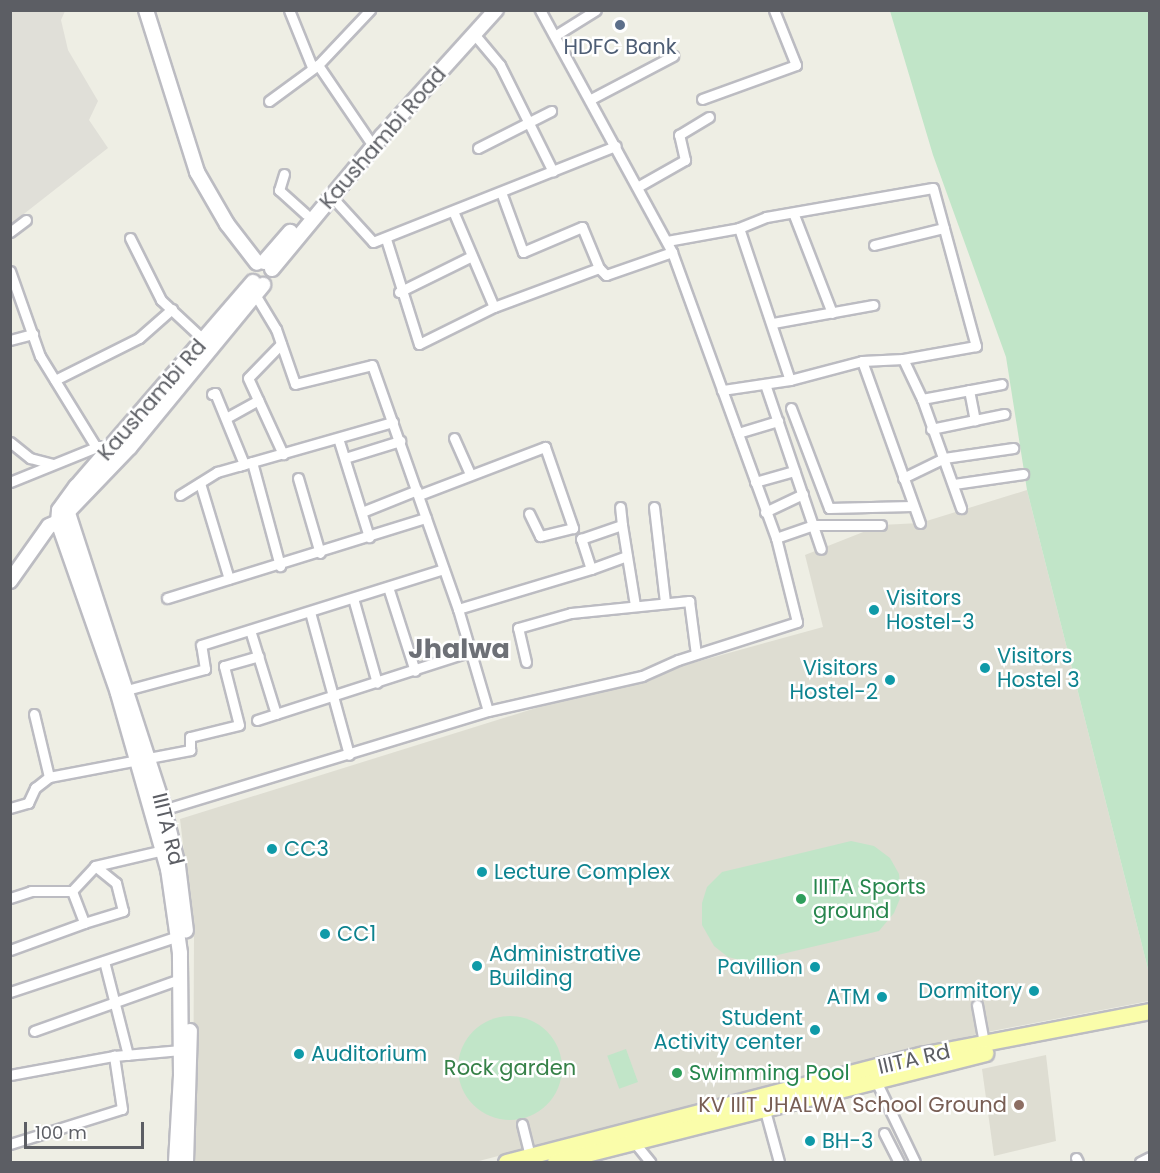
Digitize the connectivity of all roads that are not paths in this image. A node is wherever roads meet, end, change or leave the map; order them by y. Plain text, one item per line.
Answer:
1 (146, 10) edge
2 (290, 10) edge
3 (370, 10) edge
4 (486, 10) edge
5 (496, 10) edge
6 (540, 10) edge
7 (596, 10) edge
8 (774, 10) edge
9 (474, 34) junction
10 (556, 35) junction
11 (673, 56) dead end
12 (318, 65) junction
13 (591, 99) junction
14 (702, 99) dead end
15 (268, 100) dead end
16 (551, 111) dead end
17 (709, 117) dead end
18 (527, 123) junction
19 (369, 140) junction
20 (616, 146) junction
21 (478, 148) dead end
22 (553, 172) junction
23 (284, 174) dead end
24 (639, 186) junction
25 (501, 192) junction
26 (331, 196) junction
27 (453, 211) junction
28 (306, 214) junction
29 (794, 215) junction
30 (26, 220) dead end
31 (739, 228) junction
32 (944, 228) junction
33 (10, 232) edge
34 (130, 238) dead end
35 (386, 239) junction
36 (667, 241) junction
37 (874, 245) dead end
38 (672, 252) junction
39 (472, 256) junction
40 (599, 268) junction
41 (10, 271) edge
42 (259, 275) junction
43 (399, 292) junction
44 (873, 305) dead end
45 (494, 307) junction
46 (171, 309) junction
47 (832, 313) junction
48 (773, 323) junction
49 (33, 334) junction
50 (10, 340) edge
51 (208, 344) junction
52 (281, 344) junction
53 (903, 359) junction
54 (862, 361) junction
55 (54, 380) junction
56 (790, 380) junction
57 (765, 384) junction
58 (1002, 384) dead end
59 (722, 390) junction
60 (969, 390) junction
61 (212, 394) dead end
62 (922, 399) junction
63 (258, 400) junction
64 (791, 408) dead end
65 (1004, 414) dead end
66 (226, 418) junction
67 (778, 420) junction
68 (975, 420) junction
69 (393, 422) junction
70 (932, 429) junction
71 (738, 433) junction
72 (338, 438) junction
73 (454, 438) dead end
74 (400, 441) junction
75 (10, 442) edge
76 (113, 446) junction
77 (96, 447) junction
78 (130, 447) junction
79 (1013, 448) dead end
80 (284, 454) junction
81 (345, 458) junction
82 (944, 458) junction
83 (252, 462) junction
84 (52, 464) junction
85 (239, 466) junction
86 (794, 471) junction
87 (470, 474) junction
88 (1023, 474) dead end
89 (298, 478) dead end
90 (903, 478) junction
91 (10, 482) edge
92 (755, 482) junction
93 (200, 483) junction
94 (954, 484) junction
95 (418, 492) junction
96 (180, 495) dead end
97 (803, 495) junction
98 (912, 506) junction
99 (620, 507) dead end
100 (654, 507) dead end
101 (830, 508) junction
102 (961, 508) dead end
103 (67, 510) junction
104 (362, 512) junction
105 (765, 512) junction
106 (529, 513) dead end
107 (426, 518) junction
108 (812, 520) junction
109 (58, 522) junction
110 (920, 523) dead end
111 (622, 525) junction
112 (881, 525) dead end
113 (369, 537) junction
114 (776, 538) junction
115 (822, 549) dead end
116 (320, 553) junction
117 (627, 556) junction
118 (280, 566) junction
119 (443, 569) junction
120 (591, 569) junction
121 (229, 579) junction
122 (10, 581) edge
123 (388, 587) junction
124 (167, 598) dead end
125 (353, 598) junction
126 (665, 602) junction
127 (635, 605) junction
128 (458, 609) junction
129 (310, 612) junction
130 (250, 630) junction
131 (469, 652) junction
132 (696, 654) junction
133 (259, 656) junction
134 (526, 662) dead end
135 (415, 671) junction
136 (377, 683) junction
137 (123, 692) junction
138 (334, 696) junction
139 (488, 711) junction
140 (34, 714) dead end
141 (276, 714) junction
142 (257, 720) dead end
143 (350, 754) junction
144 (144, 761) junction
145 (50, 777) junction
146 (10, 808) edge
147 (159, 811) junction
148 (164, 850) junction
149 (95, 866) junction
150 (72, 891) junction
151 (10, 898) edge
152 (84, 923) junction
153 (178, 936) junction
154 (10, 950) edge
155 (104, 961) junction
156 (180, 979) junction
157 (10, 992) edge
158 (115, 1002) junction
159 (977, 1005) dead end
160 (1149, 1011) edge
161 (1149, 1020) edge
162 (34, 1031) dead end
163 (985, 1048) junction
164 (181, 1050) junction
165 (128, 1055) junction
166 (114, 1056) junction
167 (874, 1073) junction
168 (10, 1075) edge
169 (763, 1102) junction
170 (522, 1124) dead end
171 (885, 1133) dead end
172 (637, 1137) junction
173 (10, 1144) edge
174 (1149, 1157) edge
175 (531, 1160) edge
176 (176, 1162) edge
177 (186, 1162) edge
178 (506, 1162) edge
179 (555, 1162) edge
180 (650, 1162) edge
181 (779, 1162) edge
182 (899, 1162) edge
183 (915, 1162) edge
184 (1140, 1162) edge

1 - 42 main road
2 - 12 street
3 - 12 street
4 - 19 main road, Kaushambi Rd
5 - 9 main road, Kaushambi Road
6 - 10 street
7 - 10 street
8 - 14 street
9 - 18 street
9 - 26 main road, Kaushambi Road
10 - 13 street
11 - 13 street
12 - 15 street
12 - 19 street
13 - 20 street
16 - 18 street
17 - 24 street
18 - 21 street
18 - 22 street
19 - 28 main road, Kaushambi Rd
20 - 22 street
20 - 24 street
22 - 25 street
23 - 28 street
24 - 36 street
25 - 27 street
25 - 40 street
26 - 35 street
26 - 42 main road, Kaushambi Road
27 - 35 street
27 - 39 street
28 - 42 main road, Kaushambi Rd
29 - 31 street
29 - 32 street
29 - 47 street
30 - 33 street
31 - 36 street
31 - 48 street
32 - 37 street
32 - 53 street
34 - 46 street
35 - 43 street
36 - 38 street
38 - 40 street
38 - 59 street
39 - 43 street
39 - 45 street
40 - 45 street
41 - 49 street
42 - 51 main road, Kaushambi Rd
42 - 52 street
43 - 45 street
44 - 47 street
46 - 51 street
46 - 55 street
47 - 48 street
48 - 56 street
49 - 50 street
49 - 55 street
51 - 76 main road, Kaushambi Rd
51 - 78 main road
52 - 63 street
52 - 69 street
53 - 54 street
53 - 62 street
54 - 56 street
54 - 90 street
55 - 77 street
56 - 57 street
57 - 59 street
57 - 67 street
58 - 60 street
59 - 71 street
60 - 62 street
60 - 68 street
61 - 66 street
62 - 70 street
63 - 66 street
63 - 80 street
64 - 101 street
65 - 68 street
66 - 85 street
67 - 71 street
67 - 86 street
68 - 70 street
69 - 72 street
69 - 74 street
70 - 82 street
71 - 92 street
72 - 80 street
72 - 81 street
73 - 87 street
74 - 81 street
74 - 95 street
75 - 84 street
76 - 77 street
76 - 78 street
76 - 109 main road, Kaushambi Rd
77 - 84 street
78 - 103 main road
79 - 82 street
80 - 83 street
81 - 104 street
82 - 90 street
82 - 94 street
83 - 85 street
83 - 118 street
84 - 91 street
85 - 93 street
86 - 92 street
86 - 97 street
87 - 95 street
87 - 106 street
88 - 94 street
89 - 116 street
90 - 98 street
92 - 105 street
93 - 96 street
93 - 121 street
94 - 102 street
95 - 104 street
95 - 107 street
97 - 105 street
97 - 108 street
98 - 101 street
98 - 110 street
99 - 111 street
100 - 126 street
101 - 108 street
103 - 109 main road
103 - 137 main road, IIITA Rd
104 - 113 street
105 - 114 street
107 - 113 street
107 - 119 street
108 - 112 street
108 - 114 street
108 - 115 street
109 - 122 main road
109 - 137 main road, IIITA Rd
111 - 117 street
111 - 120 street
113 - 116 street
114 - 132 street
116 - 118 street
117 - 120 street
117 - 127 street
118 - 121 street
119 - 123 street
119 - 128 street
120 - 128 street
121 - 124 street
123 - 125 street
123 - 135 street
125 - 129 street
125 - 136 street
126 - 127 street
126 - 132 street
127 - 134 street
128 - 131 street
129 - 130 street
129 - 138 street
130 - 133 street
130 - 137 street
131 - 135 street
131 - 139 street
132 - 139 street
133 - 141 street
133 - 144 street
135 - 136 street
136 - 138 street
137 - 144 main road, IIITA Rd
138 - 141 street
138 - 143 street
139 - 143 street
140 - 145 street
141 - 142 street
143 - 147 street
144 - 145 street
144 - 147 main road, IIITA Rd
145 - 146 street
147 - 148 main road, IIITA Rd
147 - 177 main road, IIITA Rd
148 - 149 street
148 - 153 main road, IIITA Rd
149 - 150 street
149 - 152 street
150 - 151 street
150 - 152 street
152 - 154 street
153 - 155 street
153 - 156 main road, IIITA Rd
155 - 157 street
155 - 158 street
156 - 158 street
156 - 164 main road, IIITA Rd
158 - 162 street
158 - 165 street
159 - 163 street
160 - 163 main road, IIITA Rd
161 - 163 main road, IIITA Rd
163 - 167 main road, IIITA Rd
164 - 165 street
164 - 176 main road, IIITA Rd
165 - 166 street
166 - 168 street
166 - 173 street
167 - 169 main road, IIITA Rd
167 - 183 street
169 - 172 main road, IIITA Rd
169 - 181 street
170 - 175 street
171 - 182 street
172 - 175 main road, IIITA Rd
172 - 179 main road, IIITA Rd
172 - 180 street
174 - 184 street
175 - 178 main road, IIITA Rd

